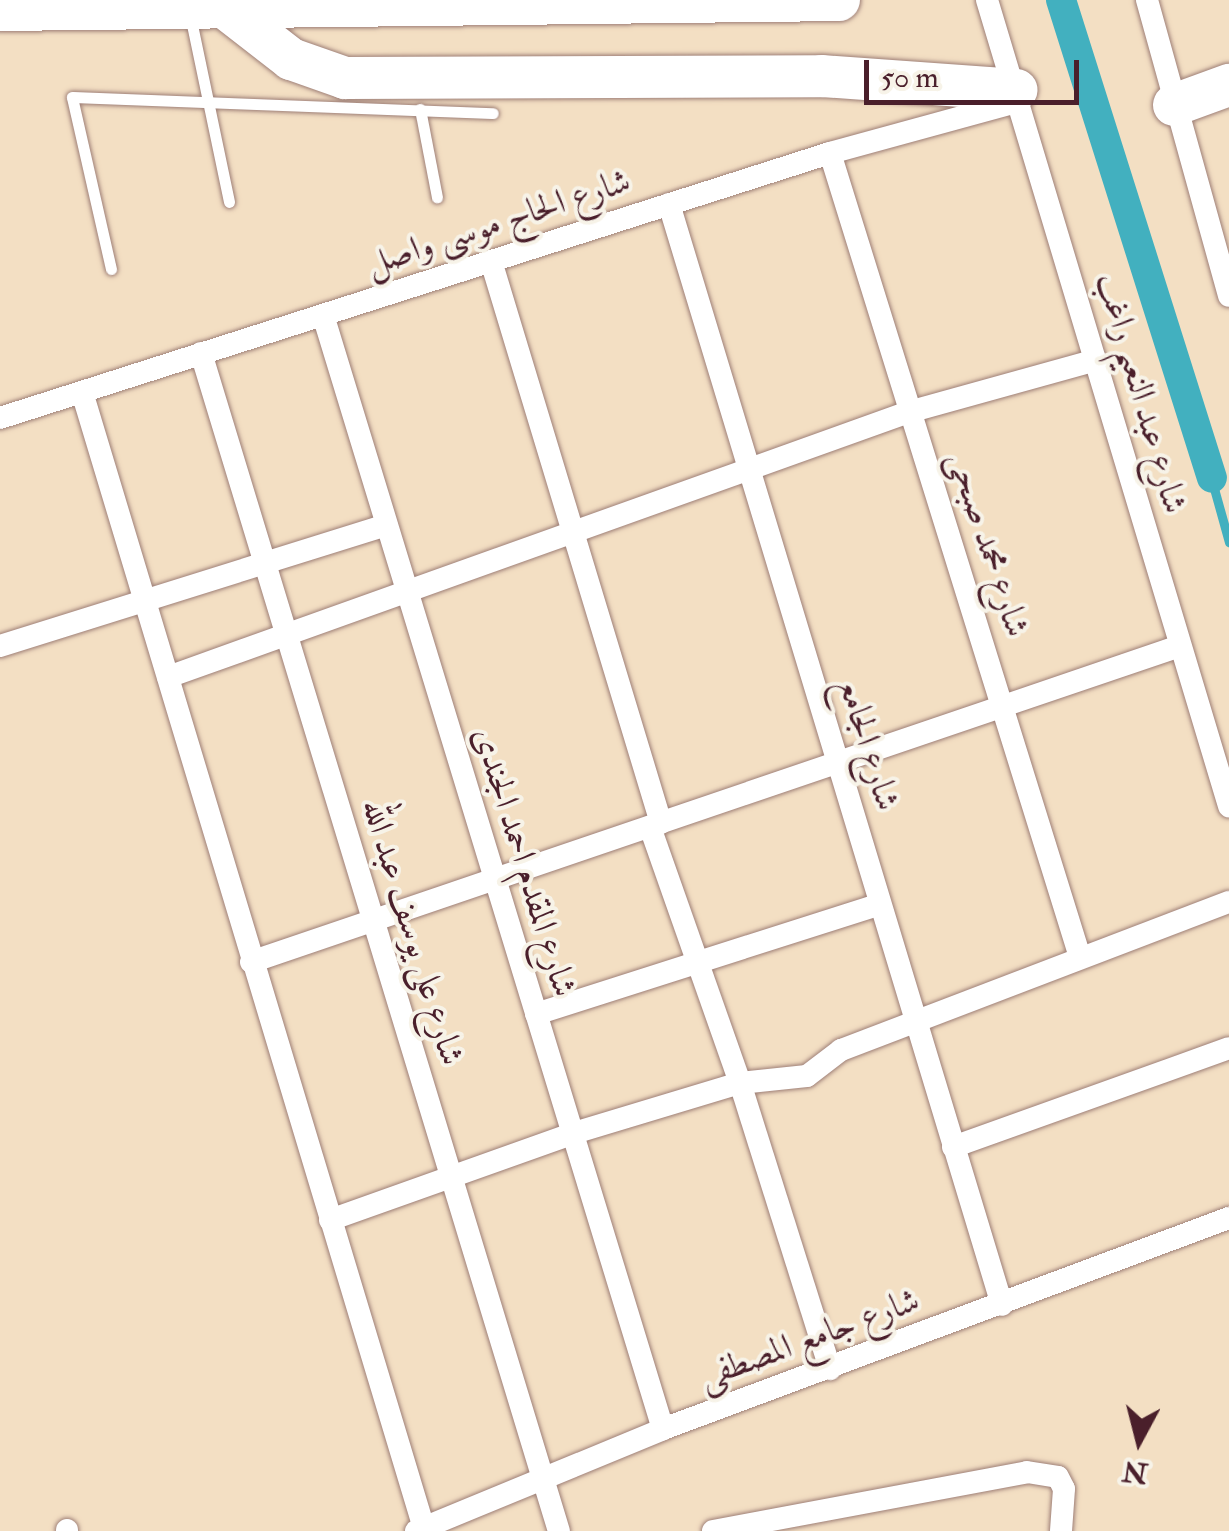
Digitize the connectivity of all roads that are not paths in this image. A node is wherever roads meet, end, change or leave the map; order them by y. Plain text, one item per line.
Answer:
1 (840, 0) edge
2 (987, 0) edge
3 (1147, 0) edge
4 (204, 4) junction
5 (0, 10) edge
6 (1229, 85) edge
7 (1018, 96) junction
8 (208, 99) junction
9 (1229, 106) edge
10 (1176, 109) junction
11 (420, 110) junction
12 (494, 113) dead end
13 (830, 153) junction
14 (437, 197) dead end
15 (229, 202) dead end
16 (669, 204) junction
17 (1220, 237) edge
18 (491, 261) junction
19 (111, 269) dead end
20 (1229, 296) edge
21 (322, 314) junction
22 (202, 354) junction
23 (1096, 360) junction
24 (82, 392) junction
25 (909, 412) junction
26 (0, 418) edge
27 (750, 471) junction
28 (386, 524) junction
29 (572, 534) junction
30 (266, 567) junction
31 (407, 592) junction
32 (146, 604) junction
33 (286, 635) junction
34 (0, 646) edge
35 (1180, 646) junction
36 (168, 678) junction
37 (1002, 702) junction
38 (838, 763) junction
39 (1229, 806) edge
40 (655, 825) junction
41 (491, 876) junction
42 (1229, 902) edge
43 (880, 904) junction
44 (373, 921) junction
45 (1080, 957) junction
46 (251, 962) junction
47 (697, 962) junction
48 (536, 1014) junction
49 (916, 1025) junction
50 (1229, 1048) edge
51 (740, 1083) junction
52 (574, 1133) junction
53 (953, 1147) junction
54 (449, 1175) junction
55 (1229, 1218) edge
56 (330, 1220) junction
57 (1002, 1305) junction
58 (830, 1369) junction
59 (663, 1429) junction
60 (542, 1479) junction
61 (420, 1529) edge
62 (725, 1529) edge
63 (559, 1531) edge
64 (1061, 1531) edge

1 - 4 highway
2 - 7 street, شارع عبد النعيم راغب
3 - 10 street
4 - 5 highway
4 - 7 highway
4 - 8 lane
6 - 10 highway
7 - 13 street, شارع الحاج موسى واصل
7 - 23 street, شارع عبد النعيم راغب
8 - 11 lane
8 - 15 lane
8 - 19 lane
9 - 10 street
10 - 17 street
11 - 12 lane
11 - 14 lane
13 - 16 street, شارع الحاج موسى واصل
13 - 25 street, شارع محمد صبحى
16 - 18 street, شارع الحاج موسى واصل
16 - 27 street, شارع الجامع
17 - 20 street
18 - 21 street, شارع الحاج موسى واصل
18 - 29 street
21 - 22 street, شارع الحاج موسى واصل
21 - 28 street, شارع المقدم احمد الجندى
22 - 24 street, شارع الحاج موسى واصل
22 - 30 street, شارع على يوسف عبد الله
23 - 25 street
23 - 35 street, شارع عبد النعيم راغب
24 - 26 street, شارع الحاج موسى واصل
24 - 32 street
25 - 27 street
25 - 37 street, شارع محمد صبحى
27 - 29 street
27 - 38 street, شارع الجامع
28 - 30 street
28 - 31 street, شارع المقدم احمد الجندى
29 - 31 street
29 - 40 street
30 - 32 street
30 - 33 street, شارع على يوسف عبد الله
31 - 33 street
31 - 41 street, شارع المقدم احمد الجندى
32 - 34 street
32 - 36 street
33 - 36 street
33 - 44 street, شارع على يوسف عبد الله
35 - 37 street
35 - 39 street, شارع عبد النعيم راغب
36 - 46 street
37 - 38 street
37 - 45 street, شارع محمد صبحى
38 - 40 street
38 - 43 street, شارع الجامع
40 - 41 street
40 - 47 street
41 - 44 street
41 - 48 street, شارع المقدم احمد الجندى
42 - 45 street
43 - 47 street
43 - 49 street, شارع الجامع
44 - 46 street
44 - 54 street, شارع على يوسف عبد الله
45 - 49 street
46 - 56 street
47 - 48 street
47 - 51 street
48 - 52 street, شارع المقدم احمد الجندى
49 - 51 street
49 - 53 street, شارع الجامع
50 - 53 street
51 - 52 street
51 - 58 street
52 - 54 street
52 - 59 street, شارع المقدم احمد الجندى
53 - 57 street, شارع الجامع
54 - 56 street
54 - 60 street, شارع على يوسف عبد الله
55 - 57 street, شارع جامع المصطفى
56 - 61 street
57 - 58 street, شارع جامع المصطفى
58 - 59 street, شارع جامع المصطفى
59 - 60 street, شارع جامع المصطفى
60 - 61 street, شارع جامع المصطفى
60 - 63 street, شارع على يوسف عبد الله
62 - 64 street

